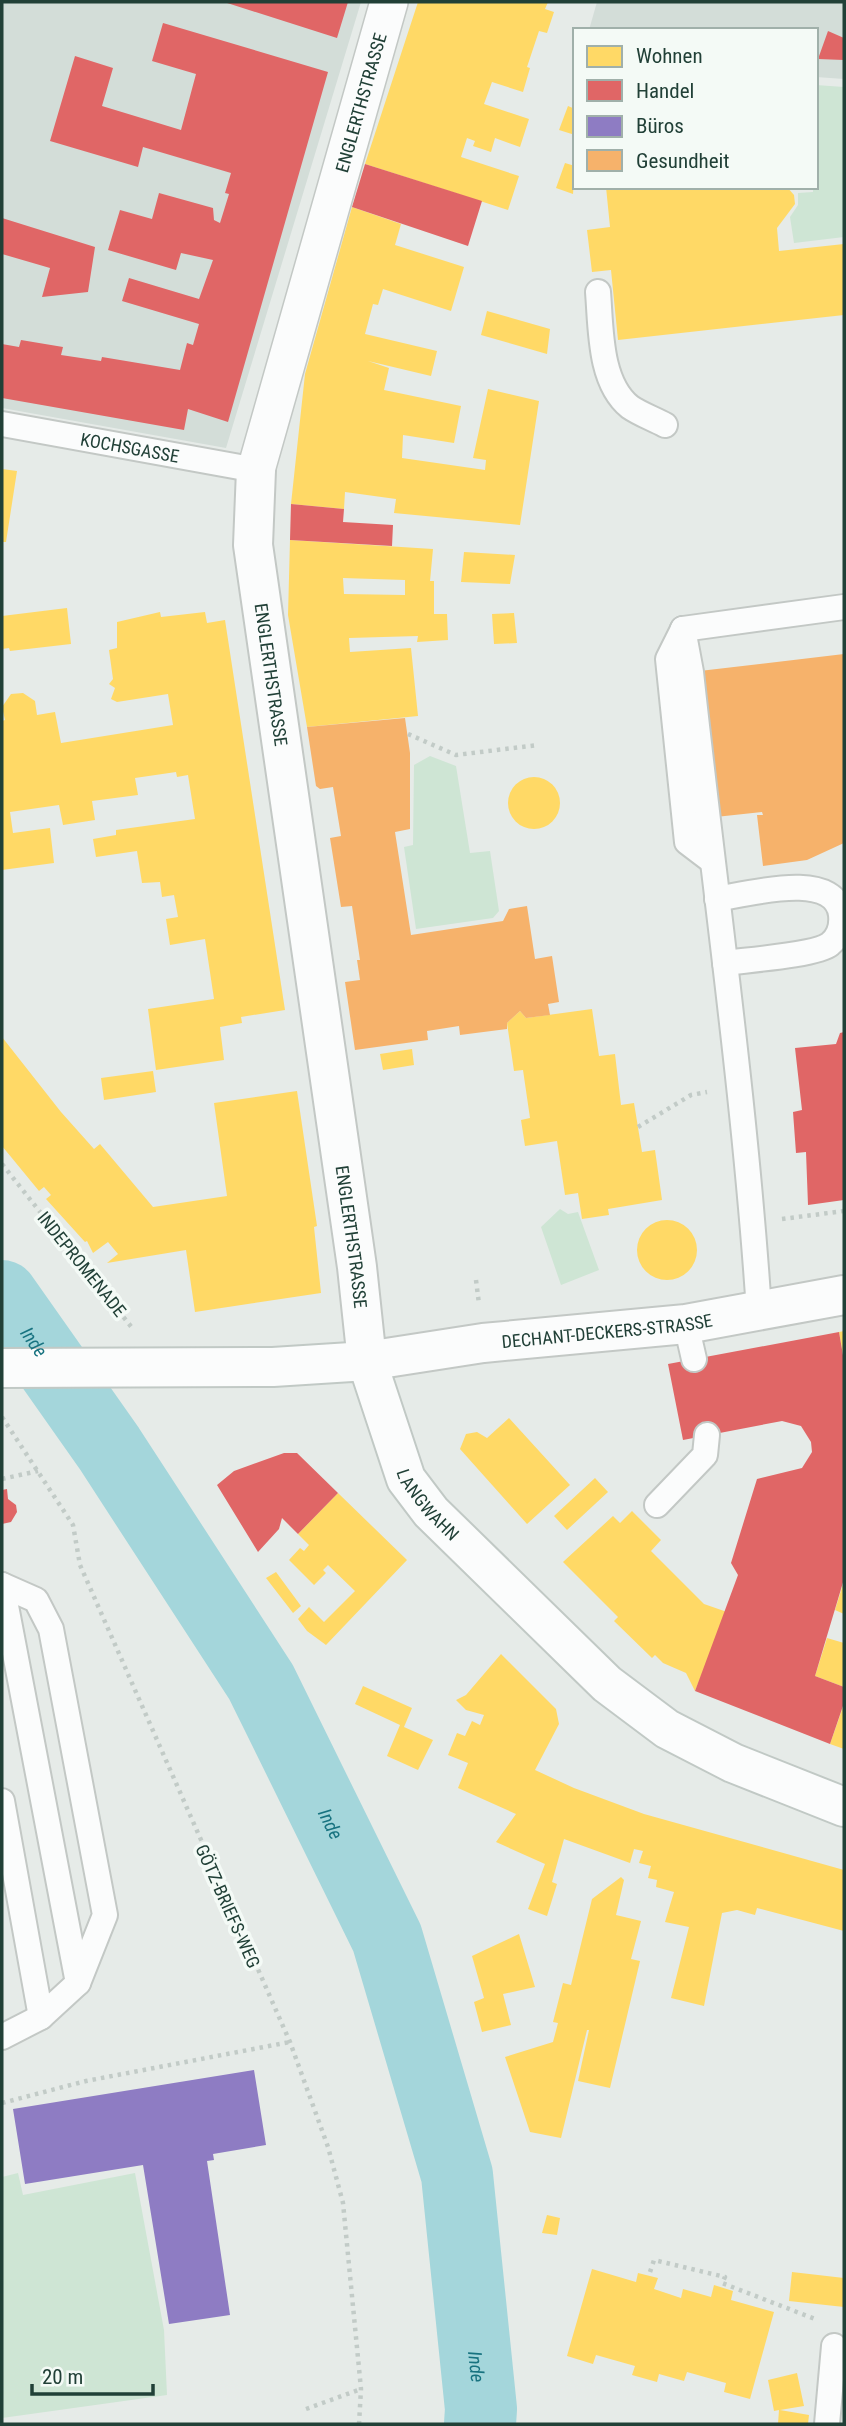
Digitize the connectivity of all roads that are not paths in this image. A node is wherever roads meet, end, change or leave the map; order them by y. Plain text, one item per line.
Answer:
1 (389, 2) edge
2 (598, 292) dead end
3 (2, 424) edge
4 (665, 425) dead end
5 (257, 470) junction
6 (844, 607) edge
7 (683, 629) junction
8 (712, 861) junction
9 (717, 899) junction
10 (725, 963) junction
11 (844, 1295) edge
12 (759, 1311) junction
13 (367, 1361) junction
14 (2, 1368) edge
15 (707, 1435) dead end
16 (657, 1505) dead end
17 (2, 1585) edge
18 (2, 1801) edge
19 (844, 1807) edge
20 (78, 1983) junction
21 (41, 2017) junction
22 (2, 2037) edge
23 (834, 2346) road end
24 (827, 2424) edge

1 - 5 street, ENGLERTHSTRASSE
2 - 4 lane
3 - 5 lane, KOCHSGASSE
5 - 13 street, ENGLERTHSTRASSE
6 - 7 lane
7 - 8 lane
7 - 8 lane
8 - 9 lane
9 - 10 lane
9 - 10 lane
10 - 12 lane
11 - 12 street, DECHANT-DECKERS-STRASSE
12 - 13 street, DECHANT-DECKERS-STRASSE
13 - 14 street
13 - 19 street, LANGWAHN
15 - 16 lane
17 - 20 lane
17 - 20 lane
18 - 21 lane
20 - 21 lane
21 - 22 lane
23 - 24 lane

